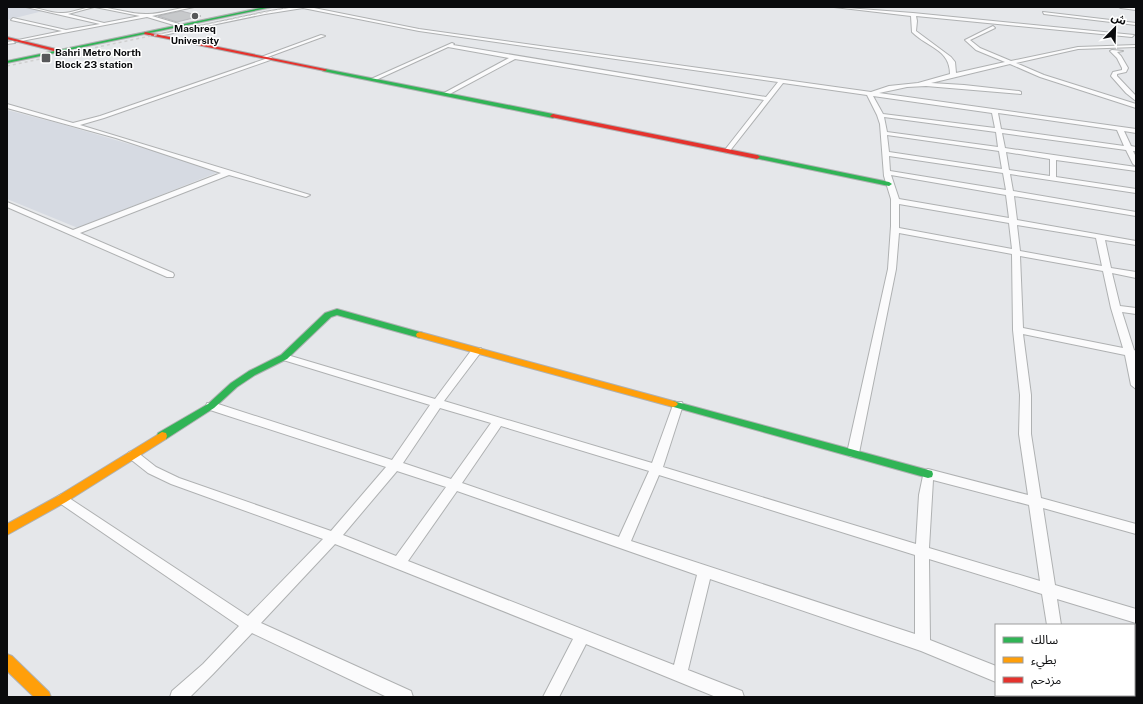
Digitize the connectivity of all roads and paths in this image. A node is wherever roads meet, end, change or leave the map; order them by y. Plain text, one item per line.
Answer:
1 (28, 7) edge
2 (92, 7) edge
3 (98, 7) edge
4 (165, 7) edge
5 (192, 7) edge
6 (264, 7) edge
7 (270, 7) edge
8 (836, 7) edge
9 (892, 7) edge
10 (1121, 7) edge
11 (1136, 9) edge
12 (179, 10) junction
13 (48, 12) junction
14 (890, 12) junction
15 (1044, 13) dead end
16 (34, 14) dead end
17 (61, 14) junction
18 (913, 14) junction
19 (27, 16) dead end
20 (148, 16) junction
21 (13, 19) junction
22 (7, 20) edge
23 (107, 24) junction
24 (1136, 24) edge
25 (177, 25) junction
26 (992, 27) dead end
27 (1136, 28) edge
28 (70, 31) junction
29 (145, 33) junction
30 (159, 35) junction
31 (323, 36) dead end
32 (1132, 36) junction
33 (469, 37) junction
34 (1136, 40) edge
35 (10, 41) edge
36 (448, 46) junction
37 (534, 46) junction
38 (1136, 46) edge
39 (1136, 49) edge
40 (43, 50) junction
41 (527, 50) dead end
42 (520, 54) dead end
43 (514, 57) junction
44 (267, 58) junction
45 (7, 60) edge
46 (1011, 62) junction
47 (953, 75) junction
48 (374, 79) junction
49 (781, 82) junction
50 (917, 85) junction
51 (1019, 93) dead end
52 (446, 94) junction
53 (869, 94) junction
54 (768, 99) junction
55 (1136, 99) edge
56 (7, 106) edge
57 (1136, 106) edge
58 (996, 111) junction
59 (880, 115) junction
60 (71, 124) junction
61 (1120, 129) junction
62 (998, 130) junction
63 (1136, 132) edge
64 (884, 133) junction
65 (1133, 148) edge
66 (1003, 149) junction
67 (728, 150) junction
68 (886, 154) junction
69 (1053, 157) junction
70 (1136, 164) edge
71 (1136, 169) edge
72 (1008, 171) junction
73 (228, 173) junction
74 (889, 173) junction
75 (1053, 178) junction
76 (889, 184) junction
77 (1136, 191) edge
78 (1010, 194) junction
79 (306, 195) dead end
80 (896, 201) junction
81 (7, 204) edge
82 (1136, 214) edge
83 (1012, 221) junction
84 (895, 230) junction
85 (73, 233) junction
86 (1100, 237) junction
87 (1136, 243) edge
88 (1016, 252) junction
89 (1107, 270) junction
90 (170, 275) dead end
91 (1136, 275) edge
92 (1116, 308) junction
93 (1136, 311) edge
94 (1018, 330) junction
95 (477, 350) junction
96 (1133, 354) edge
97 (284, 357) junction
98 (1136, 385) edge
99 (438, 402) junction
100 (678, 405) junction
101 (211, 406) junction
102 (499, 421) junction
103 (853, 453) junction
104 (133, 455) junction
105 (395, 465) junction
106 (656, 469) junction
107 (928, 474) junction
108 (454, 486) junction
109 (62, 499) junction
110 (1036, 502) junction
111 (1136, 529) edge
112 (7, 530) edge
113 (333, 537) junction
114 (623, 544) junction
115 (921, 551) junction
116 (399, 563) junction
117 (705, 572) junction
118 (1050, 592) junction
119 (1136, 616) edge
120 (1054, 624) edge
121 (249, 625) junction
122 (582, 636) junction
123 (922, 644) junction
124 (7, 661) edge
125 (679, 674) junction
126 (995, 674) edge
127 (44, 697) edge
128 (178, 697) edge
129 (405, 697) edge
130 (551, 697) edge
131 (736, 697) edge

1 - 13 street
2 - 17 street
3 - 20 street
4 - 12 street
5 - 12 street
6 - 25 street
7 - 29 street
8 - 14 street
9 - 14 street
10 - 11 street
12 - 20 street
13 - 16 street
13 - 17 street
14 - 18 street
15 - 24 street
17 - 23 street
18 - 32 street
18 - 47 street
19 - 21 street
20 - 23 street
20 - 25 street
21 - 22 street
21 - 28 street
23 - 28 street
25 - 40 street
26 - 46 street
27 - 32 street
28 - 35 street
29 - 30 street
29 - 45 street
30 - 33 street
30 - 44 street
31 - 44 street
32 - 34 street
33 - 36 street
33 - 37 street
35 - 40 street
36 - 43 street
36 - 48 street
37 - 41 street
37 - 49 street
38 - 46 street
39 - 55 street
40 - 45 street
42 - 43 street
43 - 52 street
43 - 54 street
44 - 48 street
44 - 60 street
46 - 47 street
46 - 57 street
47 - 50 street
48 - 52 street
49 - 53 street
49 - 54 street
50 - 51 street
50 - 53 street
52 - 67 street
53 - 58 street
53 - 59 street
54 - 67 street
56 - 60 street
58 - 61 street
58 - 62 street
59 - 62 street
59 - 64 street
60 - 73 street
61 - 63 street
61 - 65 street
62 - 65 street
62 - 66 street
64 - 66 street
64 - 68 street
65 - 70 street
66 - 69 street
66 - 72 street
67 - 76 street
68 - 72 street
68 - 74 street
69 - 71 street
69 - 75 street
72 - 75 street
72 - 78 street
73 - 79 street
73 - 85 street
74 - 76 street
74 - 78 street
75 - 77 street
76 - 80 street
78 - 82 street
78 - 83 street
80 - 83 street
80 - 84 street
81 - 85 street
83 - 86 street
83 - 88 street
84 - 88 street
84 - 103 street
85 - 90 street
86 - 87 street
86 - 89 street
88 - 89 street
88 - 94 street
89 - 91 street
89 - 92 street
92 - 93 street
92 - 96 street
94 - 96 street
94 - 110 street
95 - 97 street
95 - 99 street
95 - 100 street
96 - 98 street
97 - 99 street
97 - 101 street
99 - 102 street
99 - 105 street
100 - 103 street
100 - 106 street
101 - 104 street
101 - 105 street
102 - 106 street
102 - 108 street
103 - 107 street
104 - 109 street
104 - 113 street
105 - 108 street
105 - 113 street
106 - 114 street
106 - 115 street
107 - 110 street
107 - 115 street
108 - 114 street
108 - 116 street
109 - 112 street
109 - 121 street
110 - 111 street
110 - 118 street
113 - 116 street
113 - 121 street
114 - 117 street
115 - 118 street
115 - 123 street
116 - 122 street
117 - 123 street
117 - 125 street
118 - 119 street
118 - 120 street
121 - 128 street
121 - 129 street
122 - 125 street
122 - 130 street
123 - 126 street
124 - 127 street
125 - 131 street

